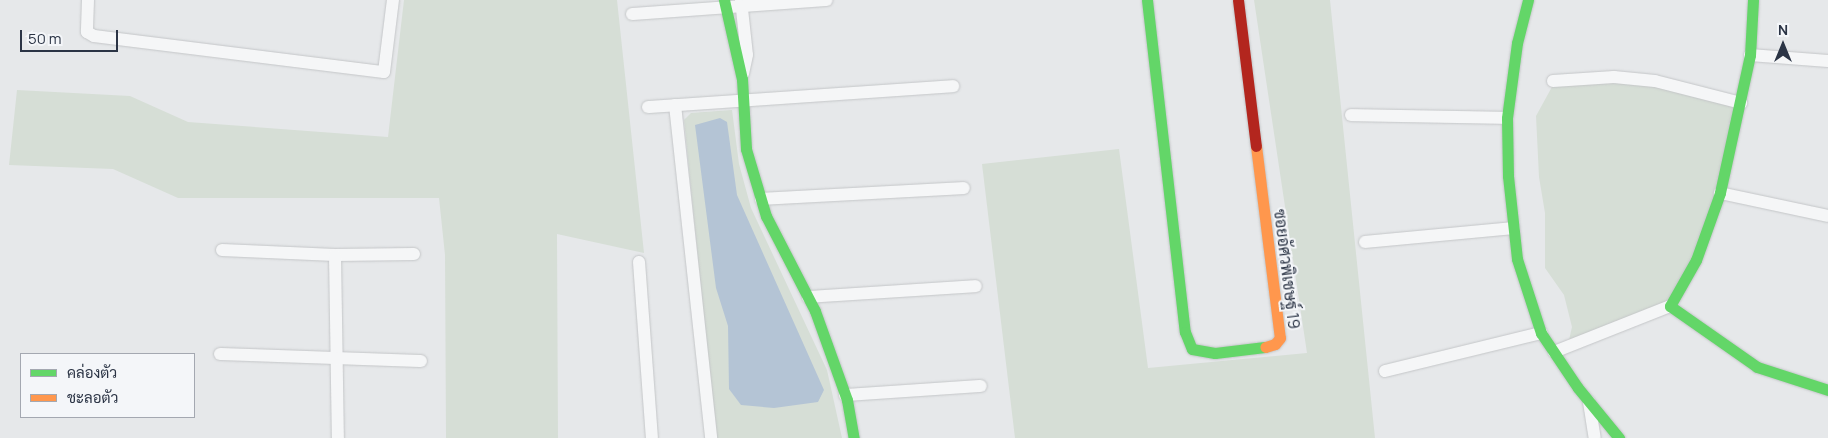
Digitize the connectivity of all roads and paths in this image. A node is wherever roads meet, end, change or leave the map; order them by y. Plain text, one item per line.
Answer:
1 (88, 0) edge
2 (393, 0) edge
3 (826, 0) edge
4 (1147, 0) edge
5 (1238, 0) edge
6 (1753, 0) edge
7 (1525, 1) edge
8 (742, 3) edge
9 (724, 4) edge
10 (632, 14) dead end
11 (1750, 55) junction
12 (1828, 61) edge
13 (742, 78) junction
14 (1553, 81) dead end
15 (953, 86) dead end
16 (744, 100) junction
17 (1741, 103) junction
18 (675, 105) junction
19 (648, 106) dead end
20 (1351, 115) dead end
21 (1507, 118) junction
22 (964, 188) dead end
23 (1720, 193) junction
24 (761, 199) junction
25 (1828, 216) edge
26 (1512, 228) junction
27 (1365, 242) dead end
28 (222, 250) dead end
29 (414, 254) dead end
30 (335, 255) junction
31 (639, 262) dead end
32 (976, 286) dead end
33 (808, 297) junction
34 (1670, 306) junction
35 (1541, 333) junction
36 (1554, 352) junction
37 (220, 354) dead end
38 (338, 358) junction
39 (421, 361) dead end
40 (1385, 371) dead end
41 (981, 386) dead end
42 (1828, 390) edge
43 (845, 396) junction
44 (1589, 402) junction
45 (338, 438) edge
46 (652, 438) edge
47 (710, 438) edge
48 (854, 438) edge
49 (1595, 438) edge
50 (1619, 438) edge

1 - 2 street
3 - 8 street
4 - 5 street, ซอยอัศวพิเชษฐ์ 19
6 - 11 street
7 - 21 street
8 - 9 street
8 - 13 street
9 - 10 street
9 - 13 street
11 - 12 street
11 - 17 street
13 - 16 street
14 - 17 street
15 - 16 street
16 - 18 street
16 - 24 street
17 - 23 street
18 - 19 street
18 - 47 street
20 - 21 street
21 - 26 street
22 - 24 street
23 - 25 street
23 - 34 street
24 - 33 street
26 - 27 street
26 - 35 street
28 - 30 street
29 - 30 street
30 - 38 street
31 - 46 street
32 - 33 street
33 - 43 street
34 - 36 street
34 - 42 street
35 - 36 street
35 - 40 street
36 - 44 street
37 - 38 street
38 - 39 street
38 - 45 street
41 - 43 street
43 - 48 street
44 - 49 street
44 - 50 street

